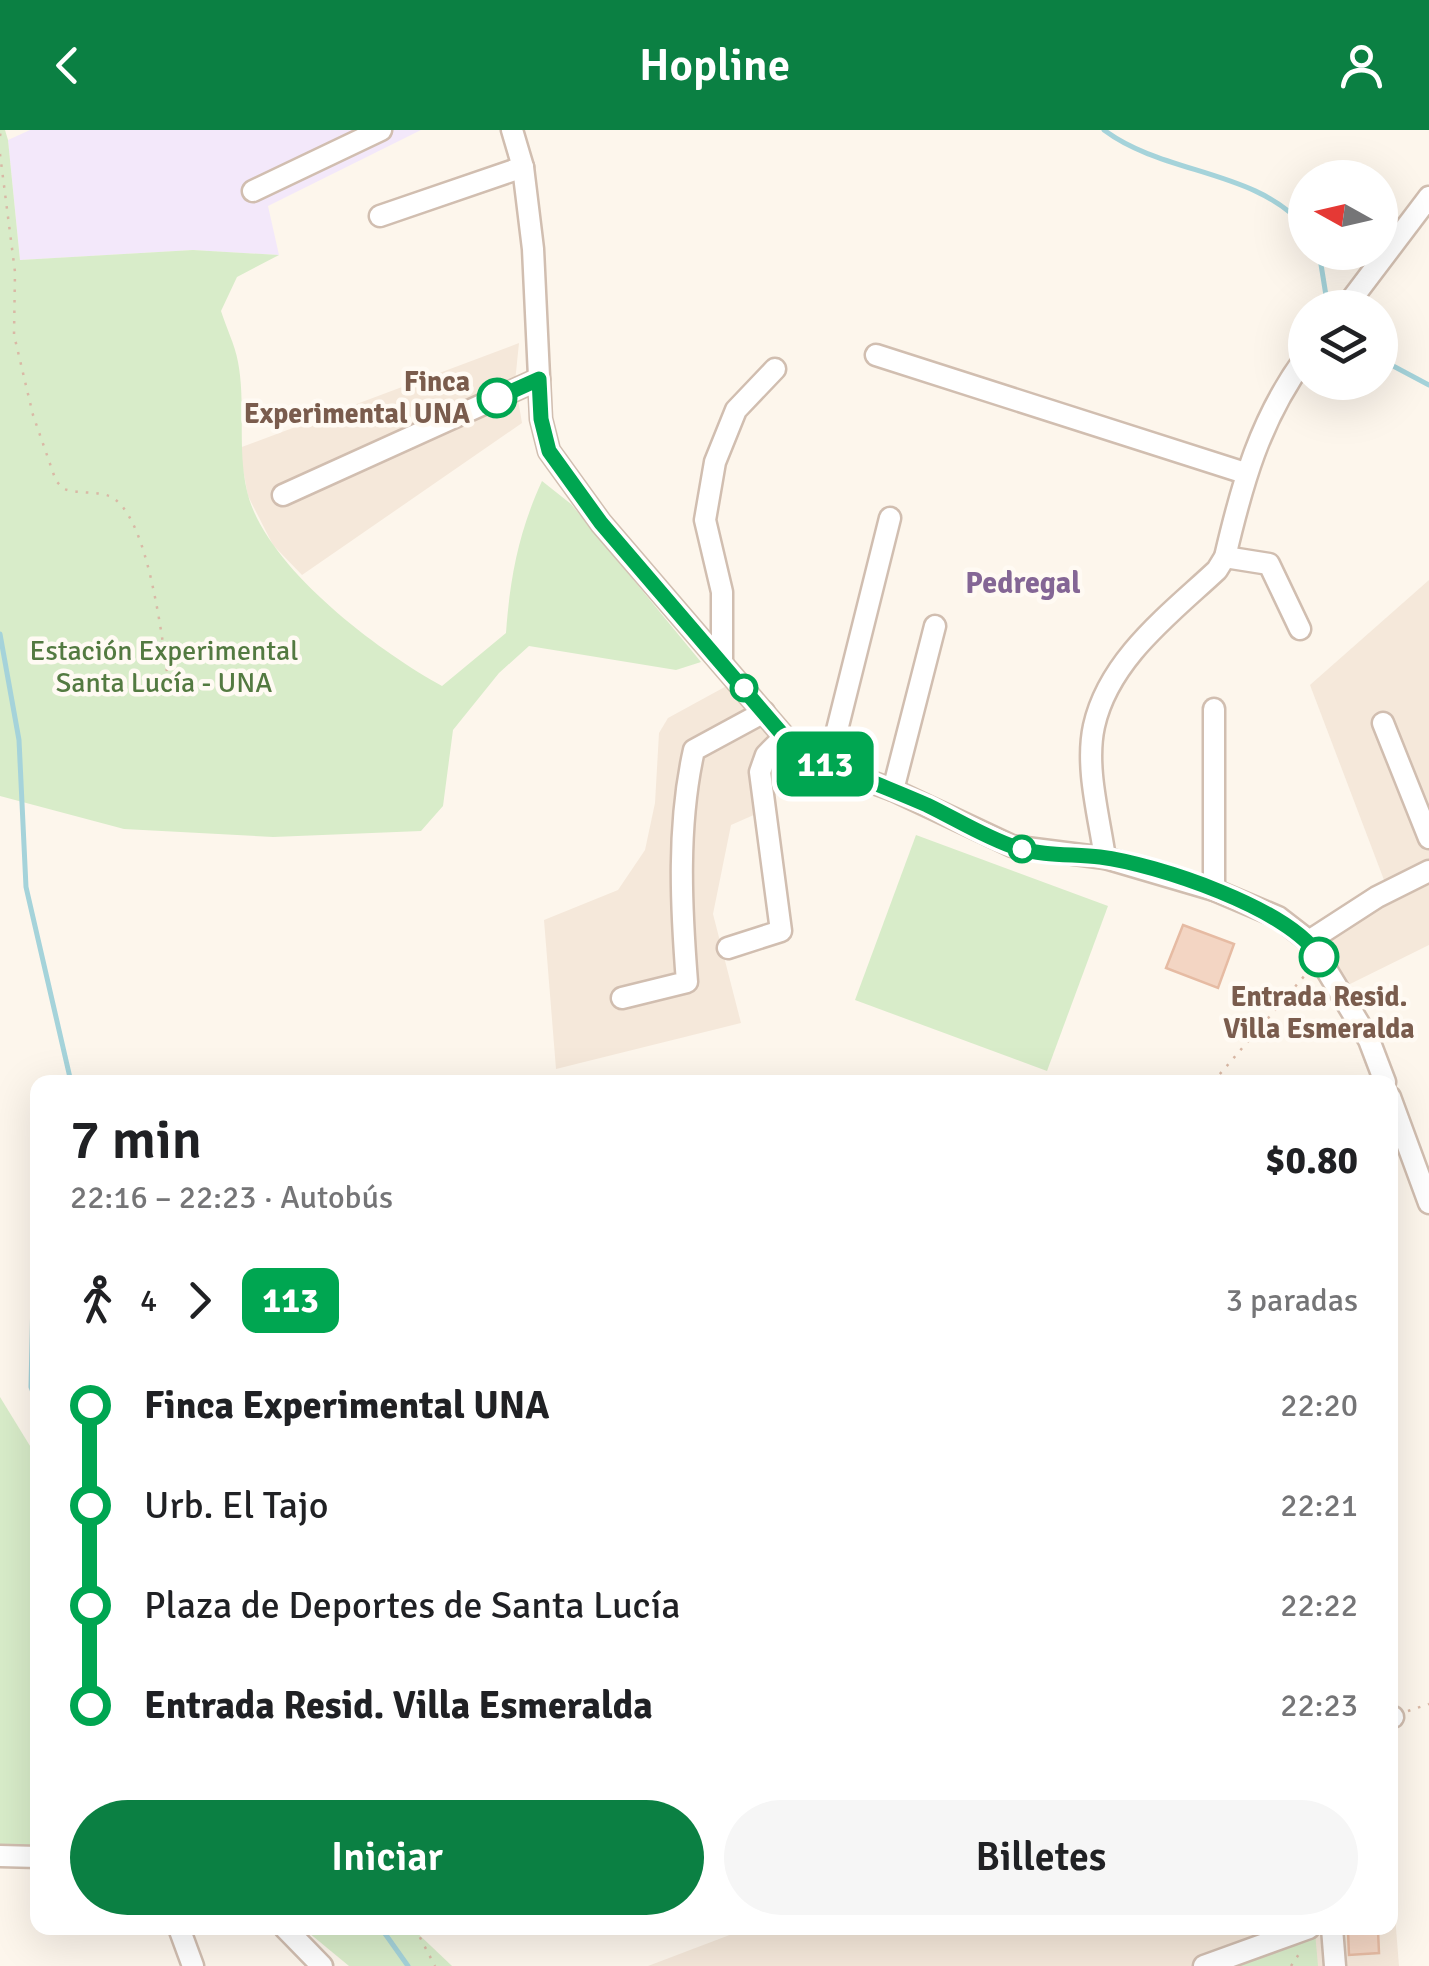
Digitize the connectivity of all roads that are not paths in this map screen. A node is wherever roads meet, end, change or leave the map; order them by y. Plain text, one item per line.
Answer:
1 (381, 130) edge
2 (512, 130) edge
3 (523, 167) junction
4 (253, 191) dead end
5 (1429, 197) edge
6 (380, 216) dead end
7 (1359, 290) edge
8 (876, 355) dead end
9 (775, 368) dead end
10 (539, 379) junction
11 (1288, 383) edge
12 (1245, 473) junction
13 (284, 495) dead end
14 (890, 518) dead end
15 (1225, 557) junction
16 (935, 626) dead end
17 (1300, 629) dead end
18 (722, 662) junction
19 (1214, 710) dead end
20 (764, 712) junction
21 (1382, 723) dead end
22 (784, 737) junction
23 (828, 766) junction
24 (893, 790) junction
25 (1429, 838) edge
26 (1105, 858) junction
27 (1429, 871) edge
28 (1214, 890) junction
29 (728, 948) dead end
30 (1314, 950) junction
31 (622, 998) dead end
32 (1382, 1075) edge
33 (1398, 1119) edge
34 (1429, 1204) edge
35 (0, 1856) edge
36 (30, 1857) edge
37 (182, 1935) edge
38 (292, 1935) edge
39 (1290, 1935) edge
40 (1332, 1935) edge
41 (193, 1966) edge
42 (322, 1966) edge
43 (1204, 1966) edge
44 (1334, 1966) edge

1 - 4 street
2 - 3 street
3 - 6 street
3 - 10 street
5 - 7 street
8 - 12 street
9 - 18 street
10 - 13 street
10 - 18 street
11 - 12 street
12 - 15 street
14 - 23 street
15 - 17 street
15 - 26 street
16 - 24 street
18 - 20 street
19 - 28 street
20 - 22 street
20 - 31 street
21 - 25 street
22 - 23 street
22 - 29 street
23 - 24 street
24 - 26 street
26 - 28 street
27 - 30 street
28 - 30 street
30 - 32 street
33 - 34 street
35 - 36 street
37 - 41 street
38 - 42 street
39 - 43 street
40 - 44 street

